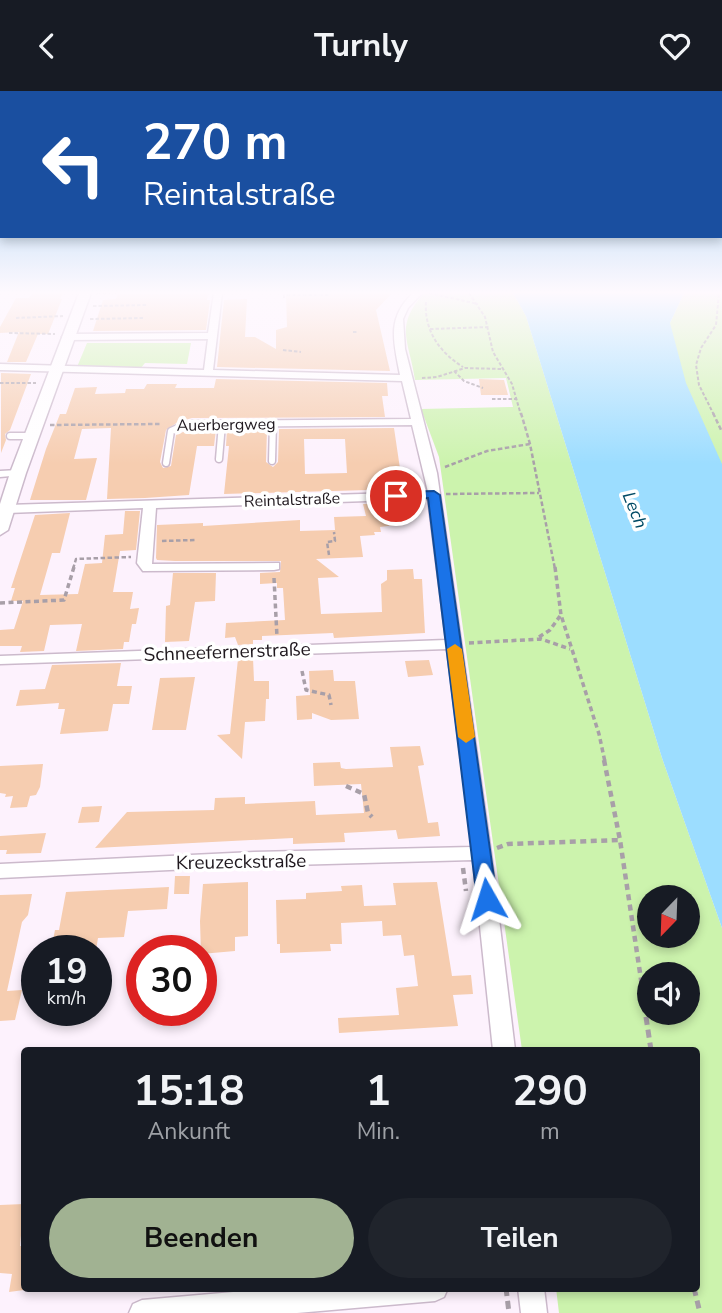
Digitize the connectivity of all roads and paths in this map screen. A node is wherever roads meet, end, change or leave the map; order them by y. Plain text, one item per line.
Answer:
1 (63, 350) edge
2 (211, 350) edge
3 (284, 350) dead end
4 (404, 350) edge
5 (444, 350) edge
6 (494, 350) edge
7 (700, 350) edge
8 (301, 352) dead end
9 (0, 367) edge
10 (465, 368) junction
11 (502, 369) junction
12 (454, 371) junction
13 (208, 373) junction
14 (55, 376) junction
15 (408, 378) junction
16 (0, 383) edge
17 (483, 388) dead end
18 (492, 399) dead end
19 (516, 399) junction
20 (416, 422) junction
21 (273, 423) junction
22 (222, 424) junction
23 (180, 427) junction
24 (34, 431) junction
25 (722, 432) edge
26 (10, 436) dead end
27 (530, 444) junction
28 (219, 459) dead end
29 (272, 461) dead end
30 (166, 463) dead end
31 (18, 473) junction
32 (431, 473) junction
33 (0, 474) edge
34 (539, 493) junction
35 (434, 495) junction
36 (150, 504) junction
37 (7, 509) junction
38 (0, 530) edge
39 (334, 533) dead end
40 (195, 540) dead end
41 (146, 541) junction
42 (329, 555) dead end
43 (144, 557) junction
44 (274, 566) dead end
45 (275, 583) dead end
46 (0, 603) edge
47 (561, 615) junction
48 (530, 639) junction
49 (454, 644) junction
50 (570, 649) junction
51 (278, 650) junction
52 (0, 660) edge
53 (302, 671) dead end
54 (331, 705) dead end
55 (346, 786) dead end
56 (372, 817) dead end
57 (620, 840) junction
58 (482, 853) junction
59 (0, 871) edge
60 (504, 1047) edge
61 (651, 1047) edge
62 (388, 1292) edge
63 (506, 1292) edge
64 (531, 1292) edge
65 (695, 1292) edge
66 (142, 1313) edge
67 (509, 1313) edge
68 (534, 1313) edge
69 (700, 1313) edge

1 - 14 street
2 - 13 street
3 - 8 path
4 - 15 street
5 - 10 path
6 - 11 path
7 - 25 path
9 - 14 street
10 - 11 path
10 - 12 path
11 - 19 path
12 - 15 path
12 - 17 path
13 - 14 street
13 - 15 street
14 - 16 path
14 - 24 street
15 - 20 street
18 - 19 path
19 - 27 path
20 - 21 street, Auerbergweg
20 - 32 street
21 - 22 street, Auerbergweg
21 - 29 lane
22 - 23 street, Auerbergweg
22 - 28 lane
23 - 24 path, Auerbergweg
23 - 30 lane
24 - 26 lane
24 - 31 street
27 - 32 path
27 - 34 path
31 - 33 street
31 - 37 street
32 - 35 street
34 - 35 path
34 - 47 path
35 - 36 street, Reintalstraße
35 - 49 street
36 - 37 street, Reintalstraße
36 - 41 street
37 - 38 street
39 - 42 path
40 - 41 path
41 - 43 street
43 - 44 street
43 - 46 path
45 - 51 path
47 - 48 path
47 - 50 path
48 - 49 path
48 - 50 path
49 - 51 street, Schneefernerstraße
49 - 58 street
50 - 57 path
51 - 52 street, Schneefernerstraße
53 - 54 path
55 - 56 path
57 - 58 path
57 - 61 path
58 - 59 street, Kreuzeckstraße
58 - 60 street
62 - 66 street
63 - 67 path
64 - 68 street
65 - 69 path

